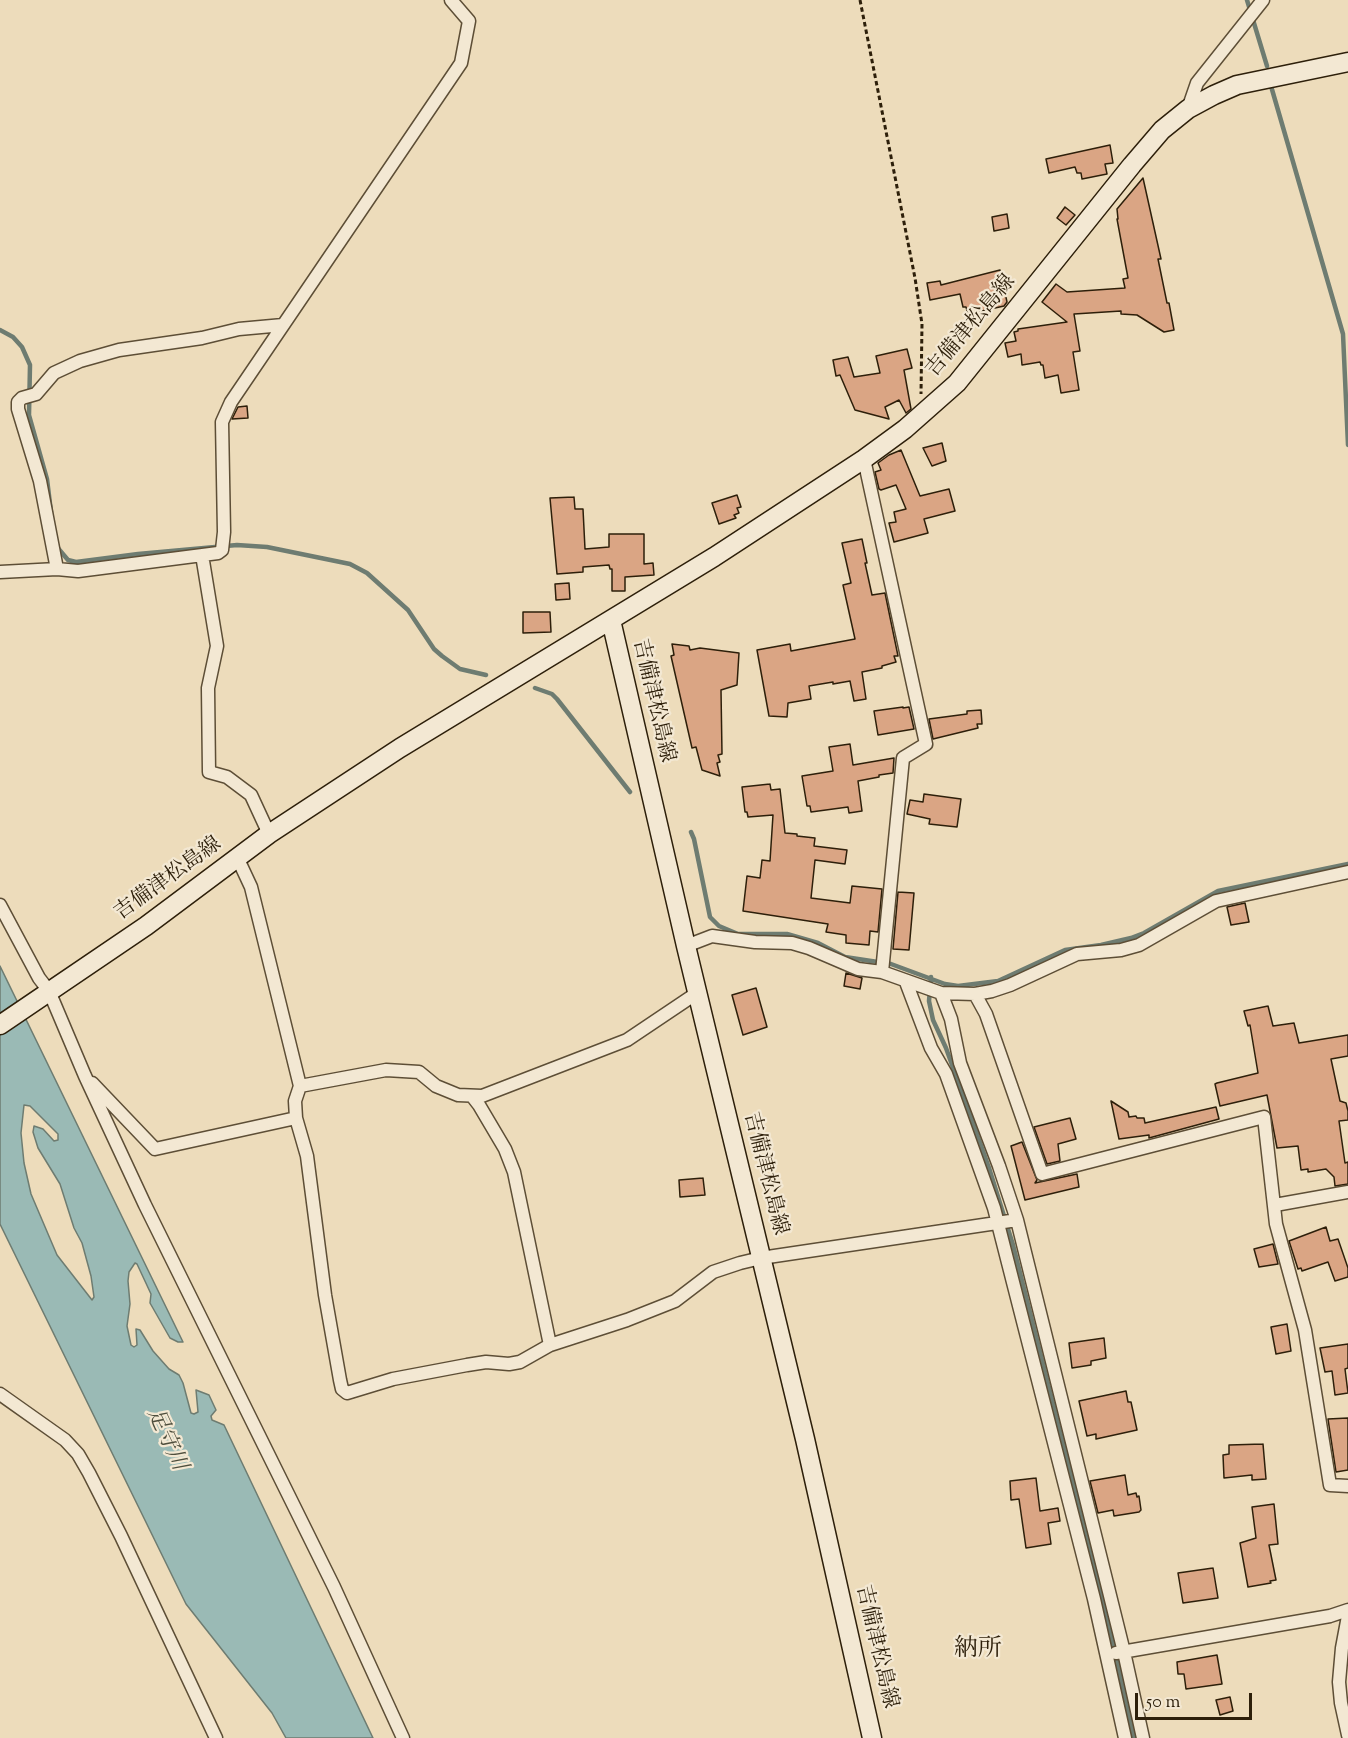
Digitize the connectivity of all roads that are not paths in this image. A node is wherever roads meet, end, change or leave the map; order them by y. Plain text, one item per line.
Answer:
1 (451, 0) edge
2 (1263, 0) edge
3 (1348, 62) edge
4 (1188, 109) junction
5 (283, 325) junction
6 (864, 459) junction
7 (202, 555) junction
8 (57, 569) junction
9 (0, 572) edge
10 (611, 621) junction
11 (269, 834) junction
12 (237, 857) junction
13 (1348, 872) edge
14 (0, 905) edge
15 (686, 946) junction
16 (883, 966) junction
17 (906, 982) junction
18 (939, 992) junction
19 (697, 993) junction
20 (975, 994) junction
21 (42, 996) junction
22 (0, 1024) edge
23 (86, 1076) junction
24 (300, 1086) junction
25 (472, 1096) junction
26 (296, 1118) junction
27 (1348, 1192) edge
28 (1275, 1205) junction
29 (1017, 1220) junction
30 (998, 1222) junction
31 (761, 1258) junction
32 (550, 1345) junction
33 (0, 1394) edge
34 (1348, 1486) edge
35 (1348, 1610) edge
36 (1348, 1616) edge
37 (1124, 1652) junction
38 (1107, 1655) junction
39 (1348, 1735) edge
40 (216, 1738) edge
41 (403, 1738) edge
42 (872, 1738) edge
43 (1125, 1738) edge
44 (1143, 1738) edge

1 - 5 street
2 - 4 street
3 - 4 main road, 吉備津松島線
4 - 6 main road, 吉備津松島線
5 - 7 street
5 - 8 street
6 - 10 main road, 吉備津松島線
6 - 16 street
7 - 8 street
7 - 11 street
8 - 9 street
10 - 11 main road, 吉備津松島線
10 - 15 main road, 吉備津松島線
11 - 12 main road, 吉備津松島線
12 - 21 main road, 吉備津松島線
12 - 24 street
13 - 20 street
14 - 21 street
15 - 16 street
15 - 19 main road, 吉備津松島線
16 - 17 street
17 - 18 street
17 - 30 street
18 - 20 street
18 - 29 street
19 - 25 street
19 - 31 main road, 吉備津松島線
20 - 28 street
21 - 22 main road, 吉備津松島線
21 - 23 street
23 - 26 street
23 - 41 street
24 - 25 street
24 - 26 street
25 - 32 street
26 - 32 street
27 - 28 street
28 - 34 street
29 - 30 street
29 - 37 street
30 - 31 street
30 - 38 street
31 - 32 street
31 - 42 main road, 吉備津松島線
33 - 40 street
35 - 37 street
36 - 39 street
37 - 38 street
37 - 44 street
38 - 43 street

